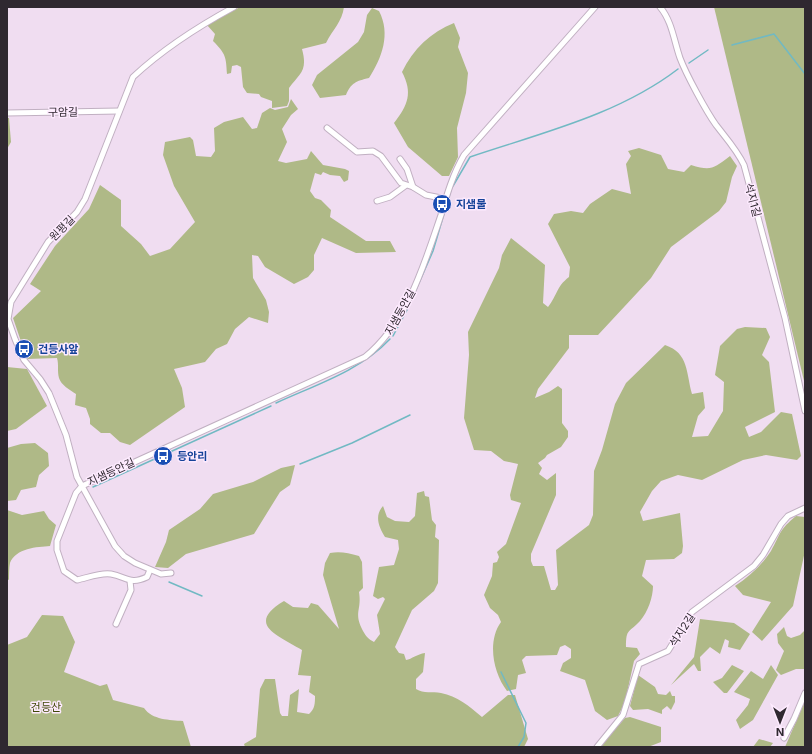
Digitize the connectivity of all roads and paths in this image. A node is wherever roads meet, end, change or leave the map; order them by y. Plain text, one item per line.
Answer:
1 (234, 7) edge
2 (595, 7) edge
3 (660, 7) edge
4 (119, 110) junction
5 (7, 113) edge
6 (327, 128) dead end
7 (400, 158) dead end
8 (405, 186) junction
9 (413, 187) junction
10 (446, 199) junction
11 (377, 201) dead end
12 (805, 411) edge
13 (82, 486) junction
14 (805, 508) edge
15 (150, 570) junction
16 (171, 573) dead end
17 (130, 581) junction
18 (116, 624) dead end
19 (805, 693) edge
20 (784, 738) dead end
21 (597, 747) edge

1 - 4 street, 원평길
2 - 10 street, 지샘등안길
3 - 12 street, 석지1길
4 - 5 street, 구암길
4 - 13 street, 원평길
6 - 8 street
7 - 9 street
8 - 9 street
8 - 11 street
9 - 10 street
10 - 13 street, 지샘등안길
13 - 15 street, 지샘등안길
13 - 17 street, 지샘등안길
14 - 21 street, 석지2길
15 - 16 street, 지샘등안길
15 - 17 street
17 - 18 street
19 - 20 street

